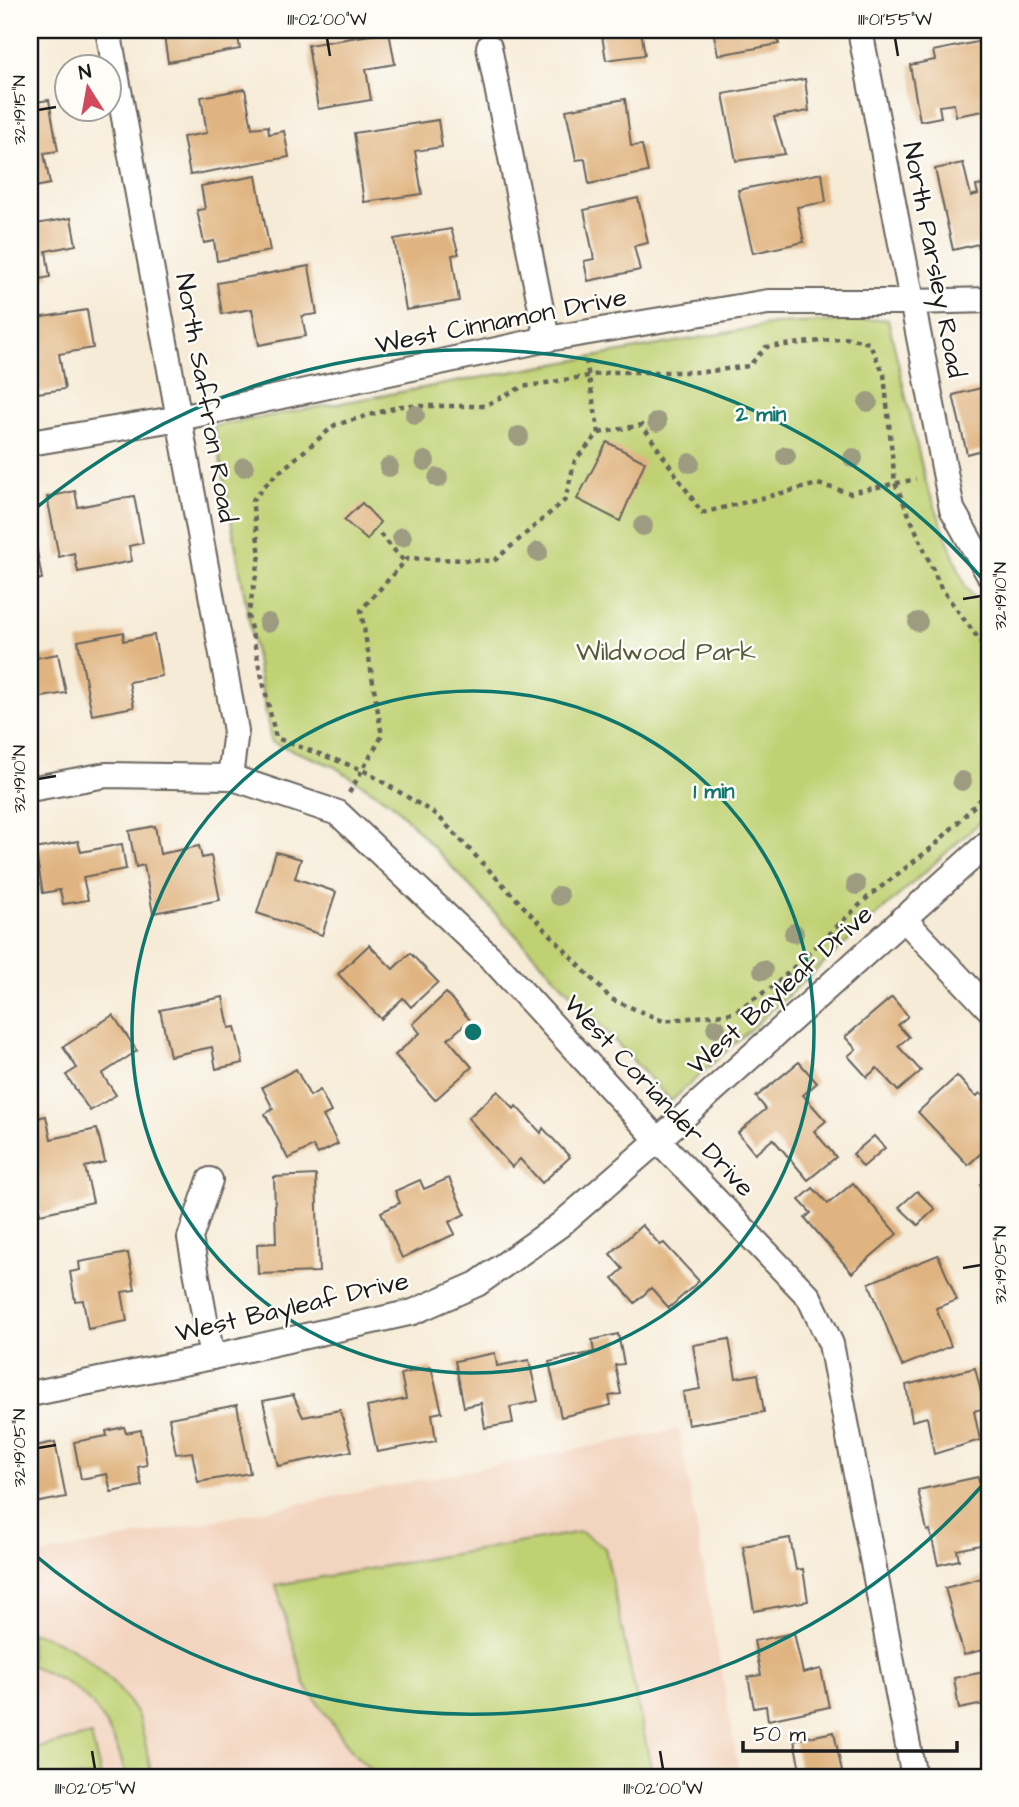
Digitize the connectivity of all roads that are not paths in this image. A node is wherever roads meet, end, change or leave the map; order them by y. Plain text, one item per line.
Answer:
1 (108, 30) edge
2 (859, 30) edge
3 (489, 47) dead end
4 (989, 300) edge
5 (912, 303) junction
6 (547, 339) junction
7 (180, 418) junction
8 (30, 443) edge
9 (989, 575) edge
10 (230, 777) junction
11 (30, 789) edge
12 (989, 842) edge
13 (903, 918) junction
14 (989, 1009) edge
15 (658, 1140) junction
16 (210, 1180) dead end
17 (212, 1357) junction
18 (30, 1394) edge
19 (914, 1777) edge

1 - 7 street, North Saffron Road
2 - 5 street, North Parsley Road
3 - 6 street
4 - 5 street, West Cinnamon Drive
5 - 6 street, West Cinnamon Drive
5 - 9 street, North Parsley Road
6 - 7 street, West Cinnamon Drive
7 - 8 street, West Cinnamon Drive
7 - 10 street, North Saffron Road
10 - 11 street, West Coriander Drive
10 - 15 street, West Coriander Drive
12 - 13 street, West Bayleaf Drive
13 - 14 street
13 - 15 street, West Bayleaf Drive
15 - 17 street, West Bayleaf Drive
15 - 19 street, West Coriander Drive
16 - 17 street
17 - 18 street, West Bayleaf Drive

